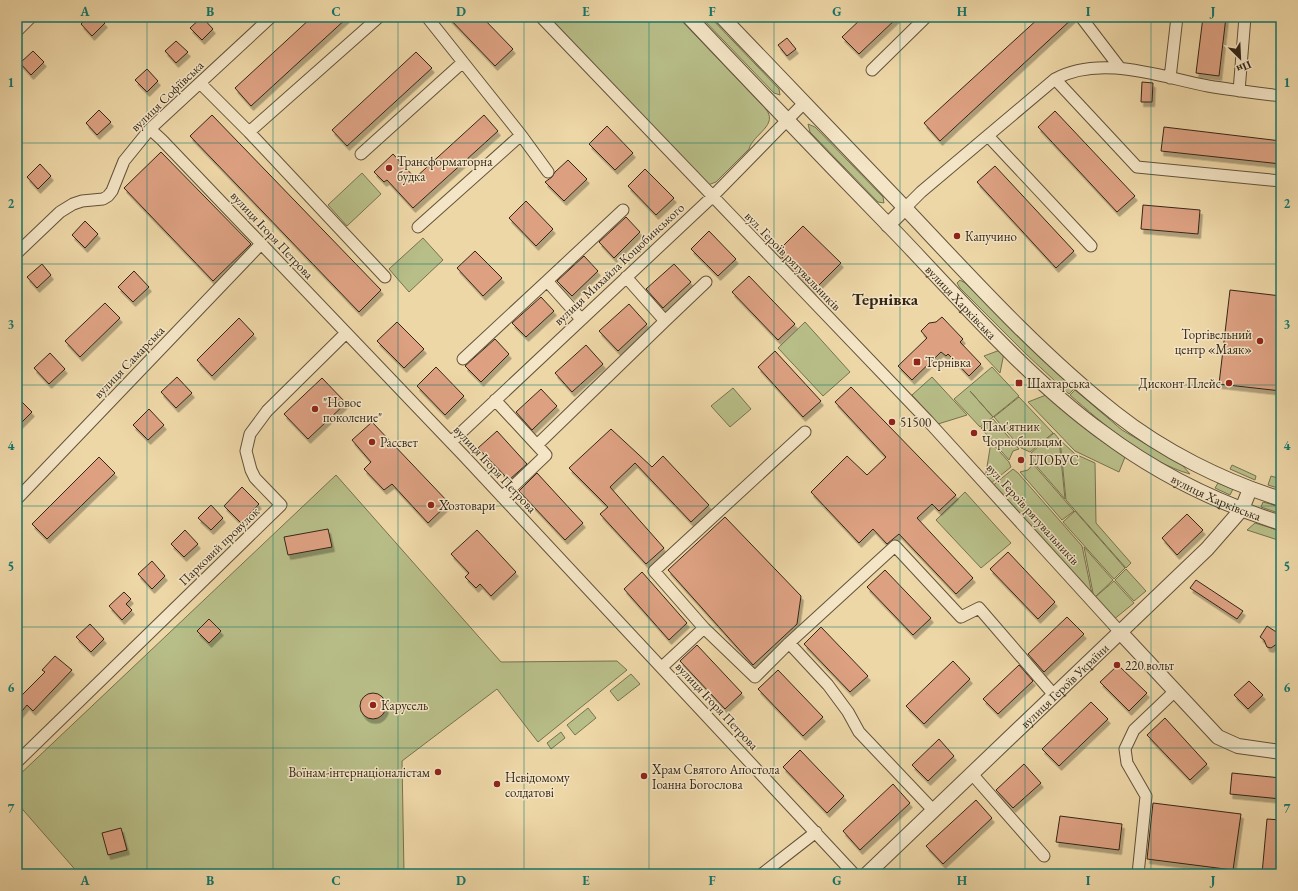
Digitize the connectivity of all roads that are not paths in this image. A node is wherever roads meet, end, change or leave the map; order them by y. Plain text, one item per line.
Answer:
1 (31, 17) edge
2 (271, 17) edge
3 (379, 17) edge
4 (428, 17) edge
5 (541, 17) edge
6 (689, 17) edge
7 (722, 17) edge
8 (926, 17) edge
9 (1081, 17) edge
10 (1177, 17) edge
11 (1245, 17) edge
12 (17, 31) edge
13 (463, 62) junction
14 (1120, 68) junction
15 (872, 70) dead end
16 (1170, 78) junction
17 (1055, 79) junction
18 (200, 82) junction
19 (1239, 91) junction
20 (1281, 96) edge
21 (804, 103) junction
22 (787, 120) junction
23 (150, 129) junction
24 (249, 132) junction
25 (521, 135) junction
26 (989, 137) junction
27 (361, 154) dead end
28 (548, 172) dead end
29 (1281, 181) edge
30 (712, 197) junction
31 (905, 208) junction
32 (623, 210) dead end
33 (888, 225) junction
34 (418, 227) dead end
35 (261, 244) junction
36 (1091, 246) dead end
37 (17, 253) edge
38 (964, 271) junction
39 (384, 277) dead end
40 (626, 278) junction
41 (547, 281) junction
42 (706, 282) dead end
43 (948, 287) junction
44 (581, 319) junction
45 (665, 321) junction
46 (346, 333) junction
47 (463, 359) dead end
48 (495, 400) junction
49 (805, 432) dead end
50 (451, 442) junction
51 (537, 445) junction
52 (1250, 489) junction
53 (502, 497) junction
54 (17, 499) edge
55 (1281, 499) edge
56 (1242, 509) junction
57 (1281, 523) edge
58 (704, 628) junction
59 (1120, 632) junction
60 (789, 644) junction
61 (662, 667) junction
62 (1175, 691) junction
63 (1054, 695) junction
64 (1281, 752) edge
65 (17, 762) edge
66 (972, 774) junction
67 (934, 811) junction
68 (816, 832) junction
69 (1044, 856) dead end
70 (762, 874) edge
71 (854, 874) edge
72 (867, 874) edge
73 (1138, 874) edge

1 - 12 street
2 - 18 street, вулиця Софіївська
3 - 24 street
4 - 13 street
5 - 30 street, вул. Героїв рятувальників
6 - 22 street, вулиця Харківська
7 - 21 street, вулиця Харківська
8 - 15 street
9 - 14 street
10 - 16 street
11 - 19 street
13 - 25 street
13 - 27 street
14 - 16 street
14 - 17 street
16 - 19 street
17 - 26 street
17 - 29 street
18 - 23 street, вулиця Софіївська
18 - 24 street
19 - 20 street
21 - 22 street, вулиця Михайла Коцюбинського
21 - 31 street, вулиця Харківська
22 - 30 street, вулиця Михайла Коцюбинського
22 - 33 street, вулиця Харківська
23 - 35 street, вулиця Ігоря Петрова
23 - 37 street, вулиця Софіївська
24 - 39 street
25 - 28 street
25 - 34 street
26 - 31 street
26 - 36 street
30 - 40 street, вулиця Михайла Коцюбинського
30 - 59 street, вул. Героїв рятувальників
31 - 33 street
31 - 38 street, вулиця Харківська
32 - 41 street
33 - 43 street, вулиця Харківська
35 - 46 street, вулиця Ігоря Петрова
35 - 54 street, вулиця Самарська
38 - 43 street
38 - 52 street, вулиця Харківська
40 - 44 street, вулиця Михайла Коцюбинського
40 - 45 street
41 - 44 street
41 - 47 street
42 - 45 street
43 - 56 street, вулиця Харківська
44 - 48 street, вулиця Михайла Коцюбинського
45 - 51 street
46 - 50 street, вулиця Ігоря Петрова
46 - 65 street, Парковий провулок
48 - 50 street, вулиця Михайла Коцюбинського
48 - 51 street
49 - 58 street
50 - 53 street, вулиця Ігоря Петрова
51 - 53 street
52 - 55 street, вулиця Харківська
52 - 56 street, вулиця Героїв України
53 - 61 street, вулиця Ігоря Петрова
56 - 57 street, вулиця Харківська
56 - 59 street, вулиця Героїв України
58 - 60 street
58 - 61 street
59 - 62 street
59 - 63 street, вулиця Героїв України
60 - 63 street
60 - 67 street
61 - 68 street, вулиця Ігоря Петрова
62 - 64 street
62 - 73 street
63 - 66 street, вулиця Героїв України
66 - 67 street, вулиця Героїв України
66 - 69 street
67 - 72 street, вулиця Героїв України
68 - 70 street
68 - 71 street, вулиця Ігоря Петрова

